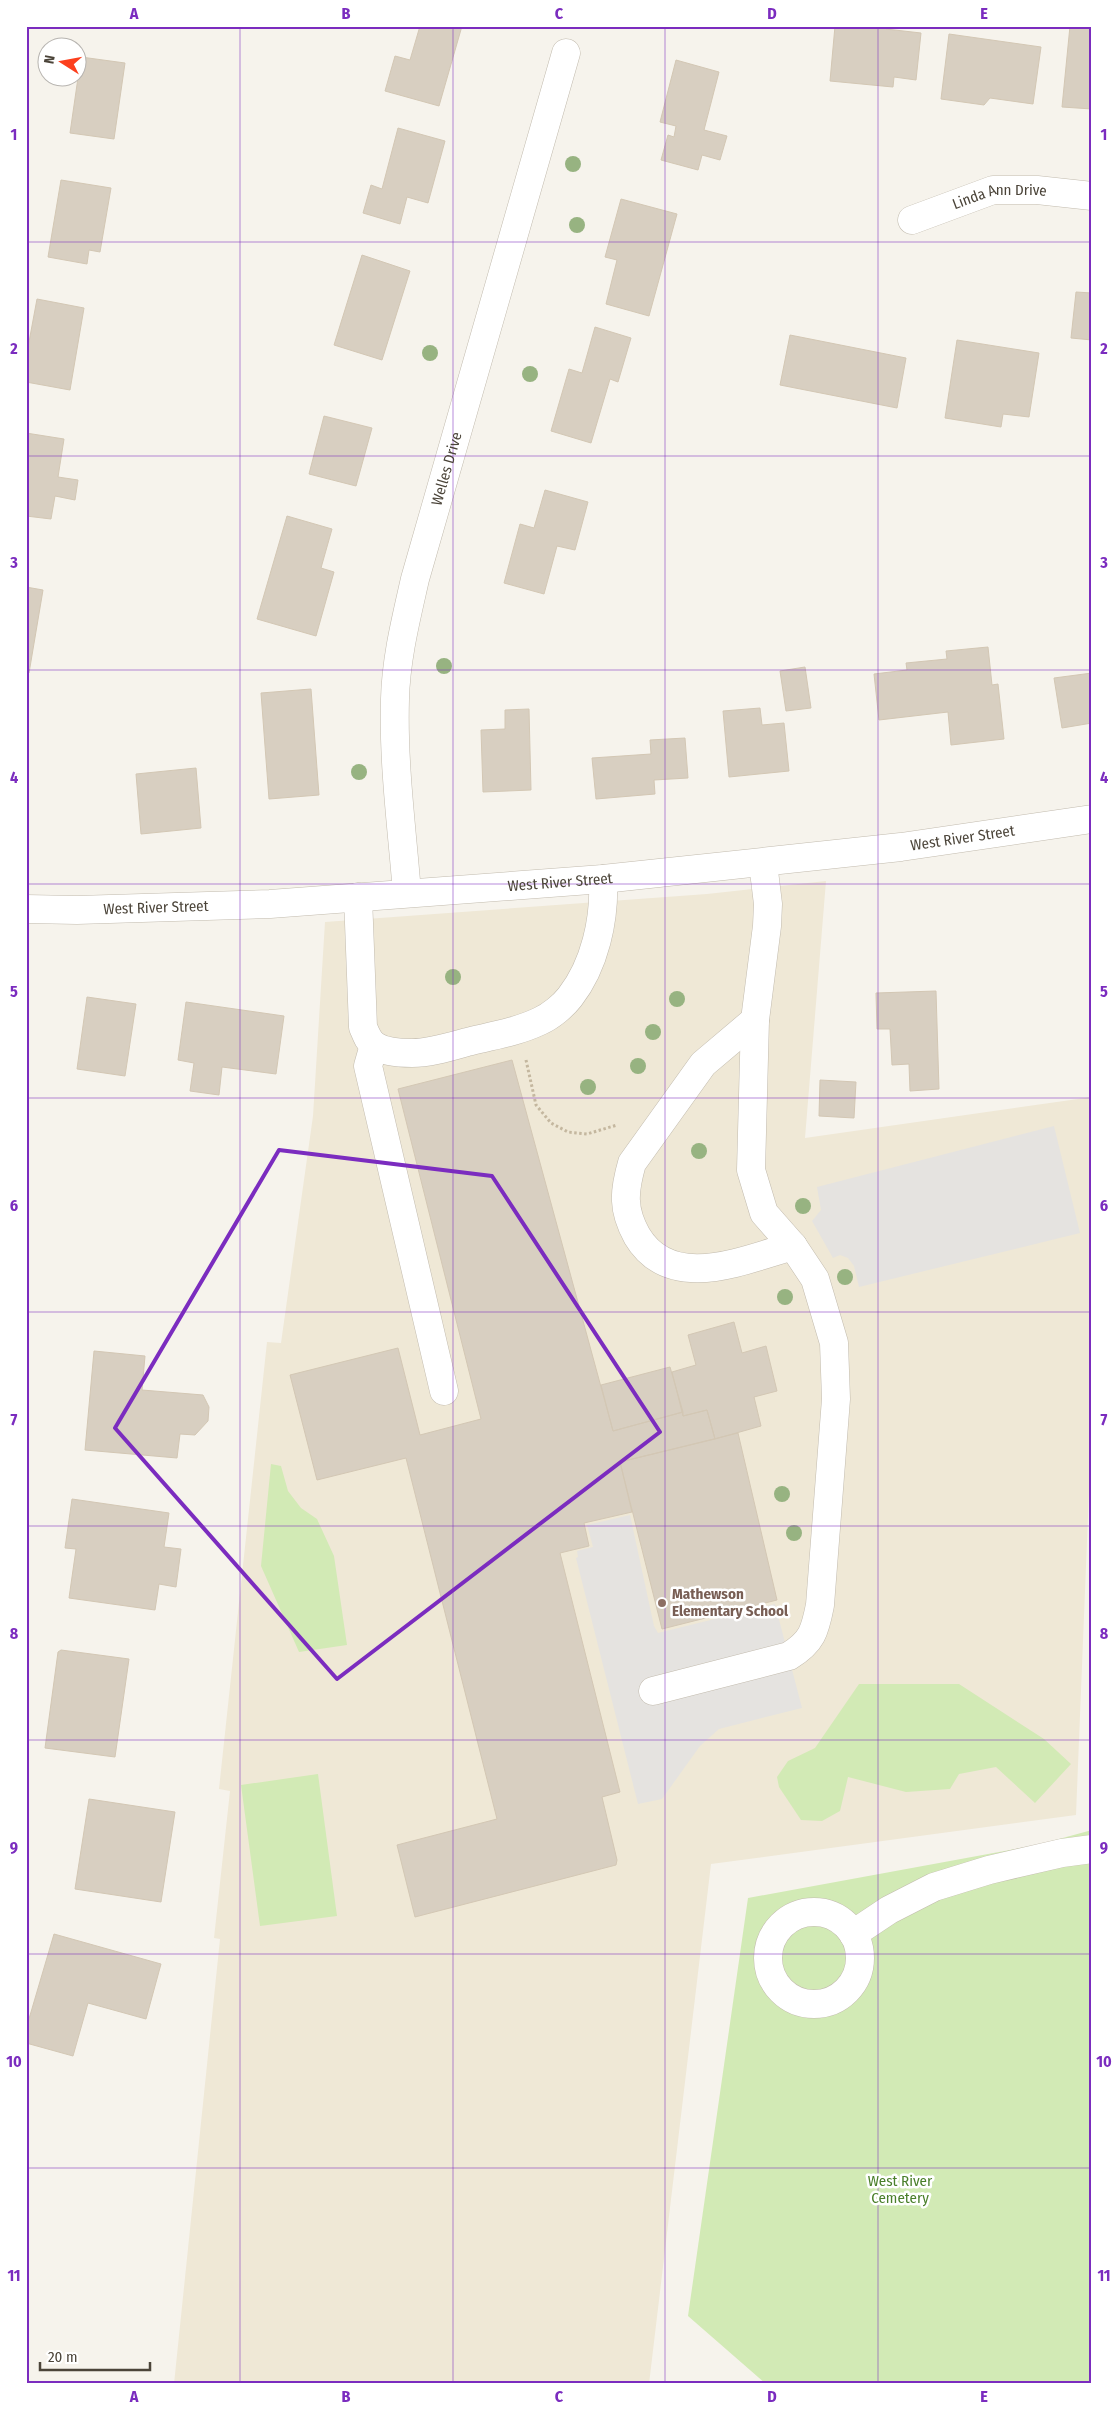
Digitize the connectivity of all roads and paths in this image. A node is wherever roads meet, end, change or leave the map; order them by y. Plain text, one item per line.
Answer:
1 (566, 53) dead end
2 (1092, 196) edge
3 (912, 220) dead end
4 (1092, 820) edge
5 (763, 862) junction
6 (603, 879) junction
7 (407, 894) junction
8 (358, 897) junction
9 (26, 909) edge
10 (755, 1020) junction
11 (374, 1045) junction
12 (525, 1057) dead end
13 (617, 1125) dead end
14 (793, 1246) junction
15 (444, 1391) dead end
16 (653, 1691) dead end
17 (1092, 1849) edge
18 (853, 1934) dead end

1 - 7 street, Welles Drive
2 - 3 street, Linda Ann Drive
4 - 5 street, West River Street
5 - 6 street, West River Street
5 - 10 street
6 - 7 street, West River Street
6 - 11 street
7 - 8 street, West River Street
8 - 9 street, West River Street
8 - 11 street
10 - 14 street
10 - 14 street
11 - 15 street
12 - 13 path
14 - 16 street
17 - 18 street

